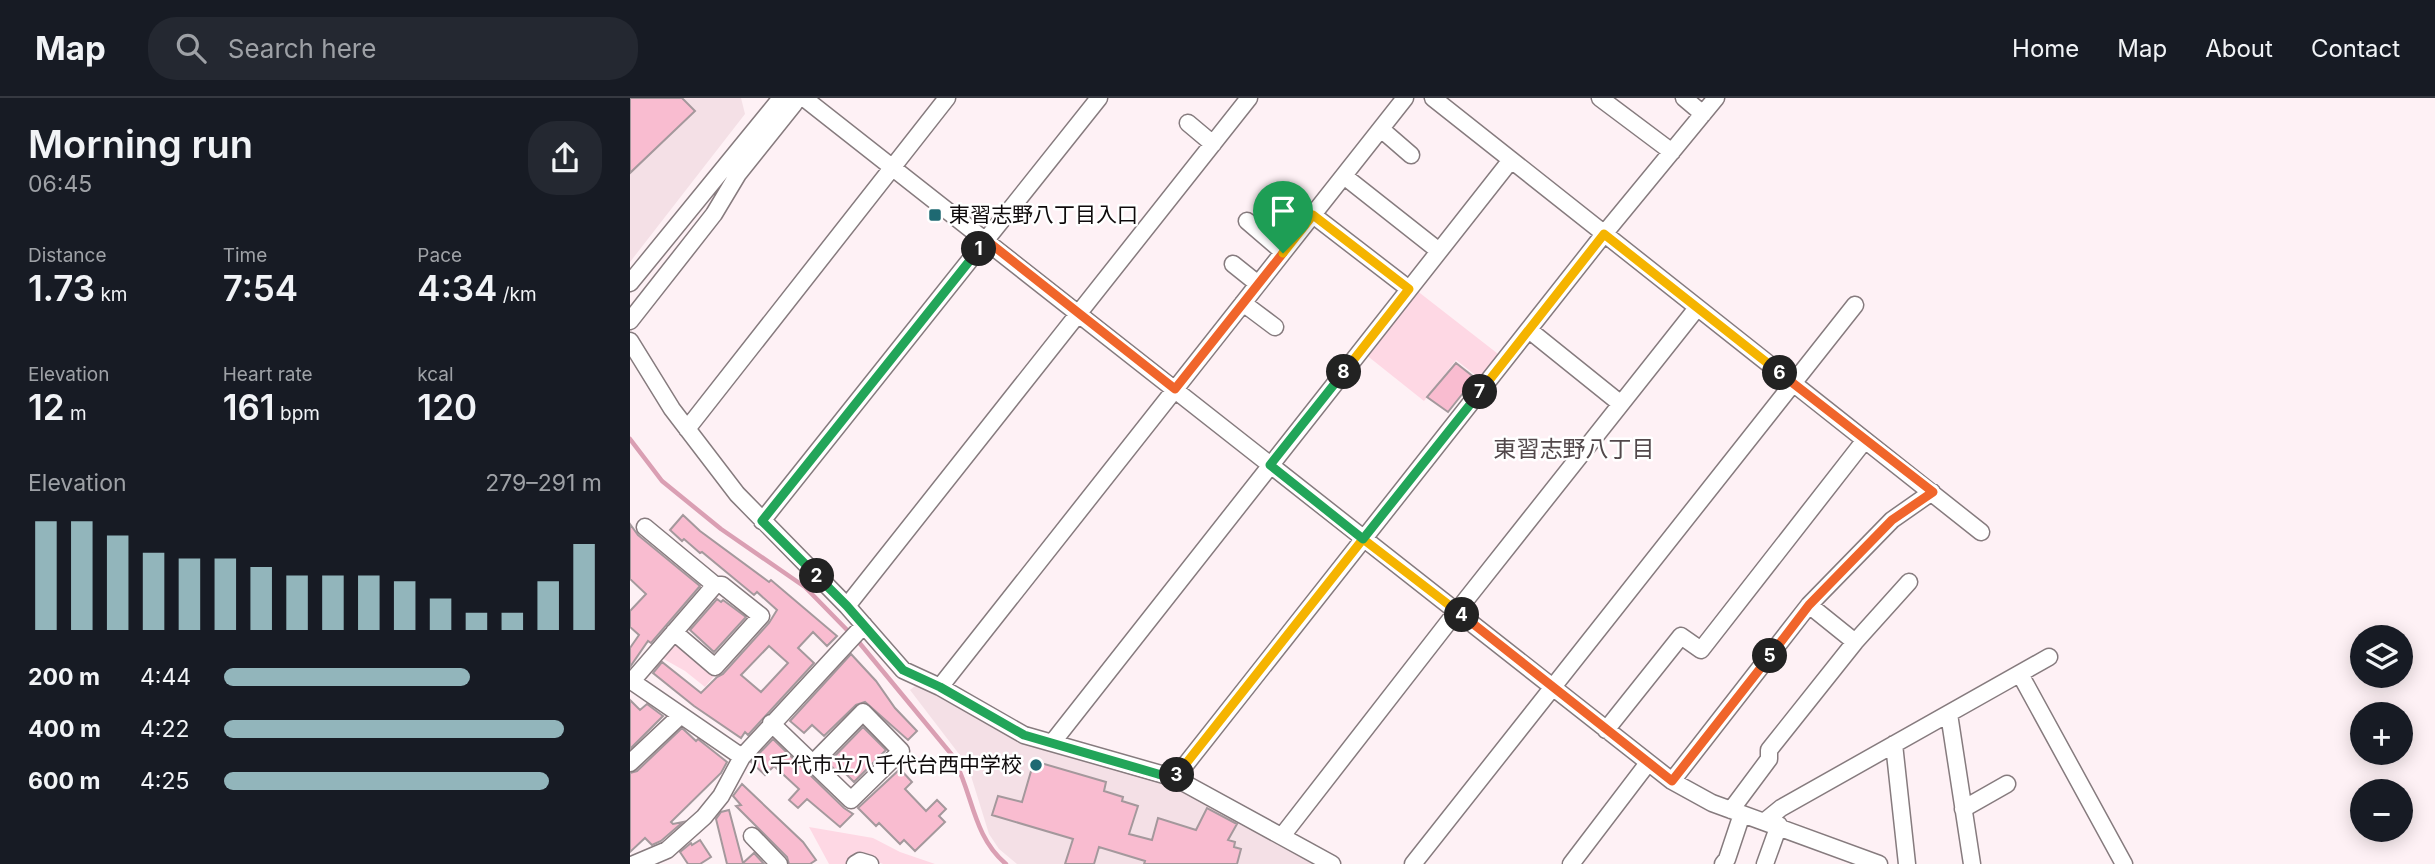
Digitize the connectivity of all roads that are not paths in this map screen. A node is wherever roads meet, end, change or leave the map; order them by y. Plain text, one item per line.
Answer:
1 (781, 98) edge
2 (794, 98) edge
3 (804, 98) edge
4 (947, 98) edge
5 (1099, 98) edge
6 (1250, 98) edge
7 (1405, 98) edge
8 (1433, 98) edge
9 (1600, 98) edge
10 (1684, 98) edge
11 (1716, 98) edge
12 (1703, 114) junction
13 (1188, 123) dead end
14 (1381, 129) junction
15 (1213, 144) junction
16 (1672, 152) junction
17 (1411, 155) dead end
18 (1511, 160) junction
19 (893, 167) junction
20 (1344, 176) junction
21 (1313, 215) junction
22 (1247, 221) dead end
23 (1604, 234) junction
24 (986, 240) junction
25 (1439, 251) junction
26 (1283, 253) junction
27 (1233, 264) dead end
28 (630, 284) edge
29 (1258, 284) junction
30 (1409, 289) junction
31 (1243, 303) junction
32 (1855, 305) dead end
33 (1698, 308) junction
34 (1079, 314) junction
35 (630, 321) edge
36 (1275, 327) dead end
37 (1529, 330) junction
38 (630, 341) edge
39 (1793, 383) junction
40 (1175, 389) junction
41 (1621, 404) junction
42 (687, 429) junction
43 (1866, 440) junction
44 (1270, 465) junction
45 (1933, 492) junction
46 (762, 521) junction
47 (645, 527) dead end
48 (1981, 533) dead end
49 (1363, 539) junction
50 (1909, 582) dead end
51 (715, 585) junction
52 (1809, 605) junction
53 (847, 606) junction
54 (1457, 611) junction
55 (674, 632) junction
56 (858, 633) junction
57 (1855, 642) junction
58 (2049, 657) dead end
59 (2020, 674) junction
60 (631, 681) edge
61 (940, 687) junction
62 (1553, 687) junction
63 (1949, 714) junction
64 (681, 715) junction
65 (771, 723) junction
66 (1606, 730) junction
67 (1052, 743) junction
68 (1894, 744) junction
69 (742, 757) junction
70 (630, 763) edge
71 (813, 763) junction
72 (1648, 763) junction
73 (1175, 778) junction
74 (1672, 781) junction
75 (2007, 784) dead end
76 (1963, 809) junction
77 (1737, 812) junction
78 (1772, 823) junction
79 (752, 836) dead end
80 (1282, 836) junction
81 (655, 860) edge
82 (634, 864) edge
83 (779, 864) edge
84 (855, 864) edge
85 (870, 864) edge
86 (1332, 864) edge
87 (1413, 864) edge
88 (1571, 864) edge
89 (1723, 864) edge
90 (1765, 864) edge
91 (1879, 864) edge
92 (1907, 864) edge
93 (1972, 864) edge
94 (2124, 864) edge

1 - 28 street
2 - 35 street
3 - 19 street
4 - 19 street
5 - 24 street
6 - 15 street
7 - 14 street
8 - 18 street
9 - 16 street
10 - 12 street
11 - 12 street
12 - 16 street
13 - 15 street
14 - 17 street
14 - 20 street
15 - 34 street
16 - 23 street
18 - 23 street
18 - 25 street
19 - 24 street
19 - 42 street
20 - 21 street
20 - 25 street
21 - 26 street
21 - 30 street
22 - 26 street
23 - 33 street
23 - 37 street
24 - 34 street
24 - 46 street
25 - 30 street
26 - 29 street
27 - 29 street
29 - 31 street
30 - 44 street
31 - 36 street
31 - 40 street
32 - 39 street
33 - 39 street
33 - 41 street
34 - 40 street
34 - 53 street
37 - 41 street
37 - 49 street
38 - 42 street
39 - 43 street
39 - 62 street
40 - 44 street
40 - 61 street
41 - 54 street
42 - 46 street
43 - 45 street
43 - 66 street
44 - 49 street
44 - 67 street
45 - 48 street
45 - 52 street
46 - 53 street
47 - 51 street
49 - 54 street
49 - 73 street
50 - 57 street
51 - 55 street
51 - 55 street
52 - 57 street
52 - 74 street
53 - 56 street
54 - 62 street
54 - 80 street
55 - 60 street
56 - 61 street
56 - 65 street
57 - 77 street
58 - 59 street
59 - 63 street
59 - 94 street
60 - 64 street
61 - 67 street
62 - 66 street
62 - 87 street
63 - 68 street
63 - 76 street
64 - 69 street
64 - 70 street
65 - 69 street
65 - 71 street
66 - 72 street
67 - 73 street
68 - 78 street
68 - 92 street
69 - 81 street
71 - 71 street
72 - 74 street
72 - 88 street
73 - 80 street
74 - 77 street
75 - 76 street
76 - 93 street
77 - 78 street
77 - 89 street
78 - 90 street
78 - 91 street
79 - 83 street
80 - 86 street
81 - 82 street
84 - 85 street

